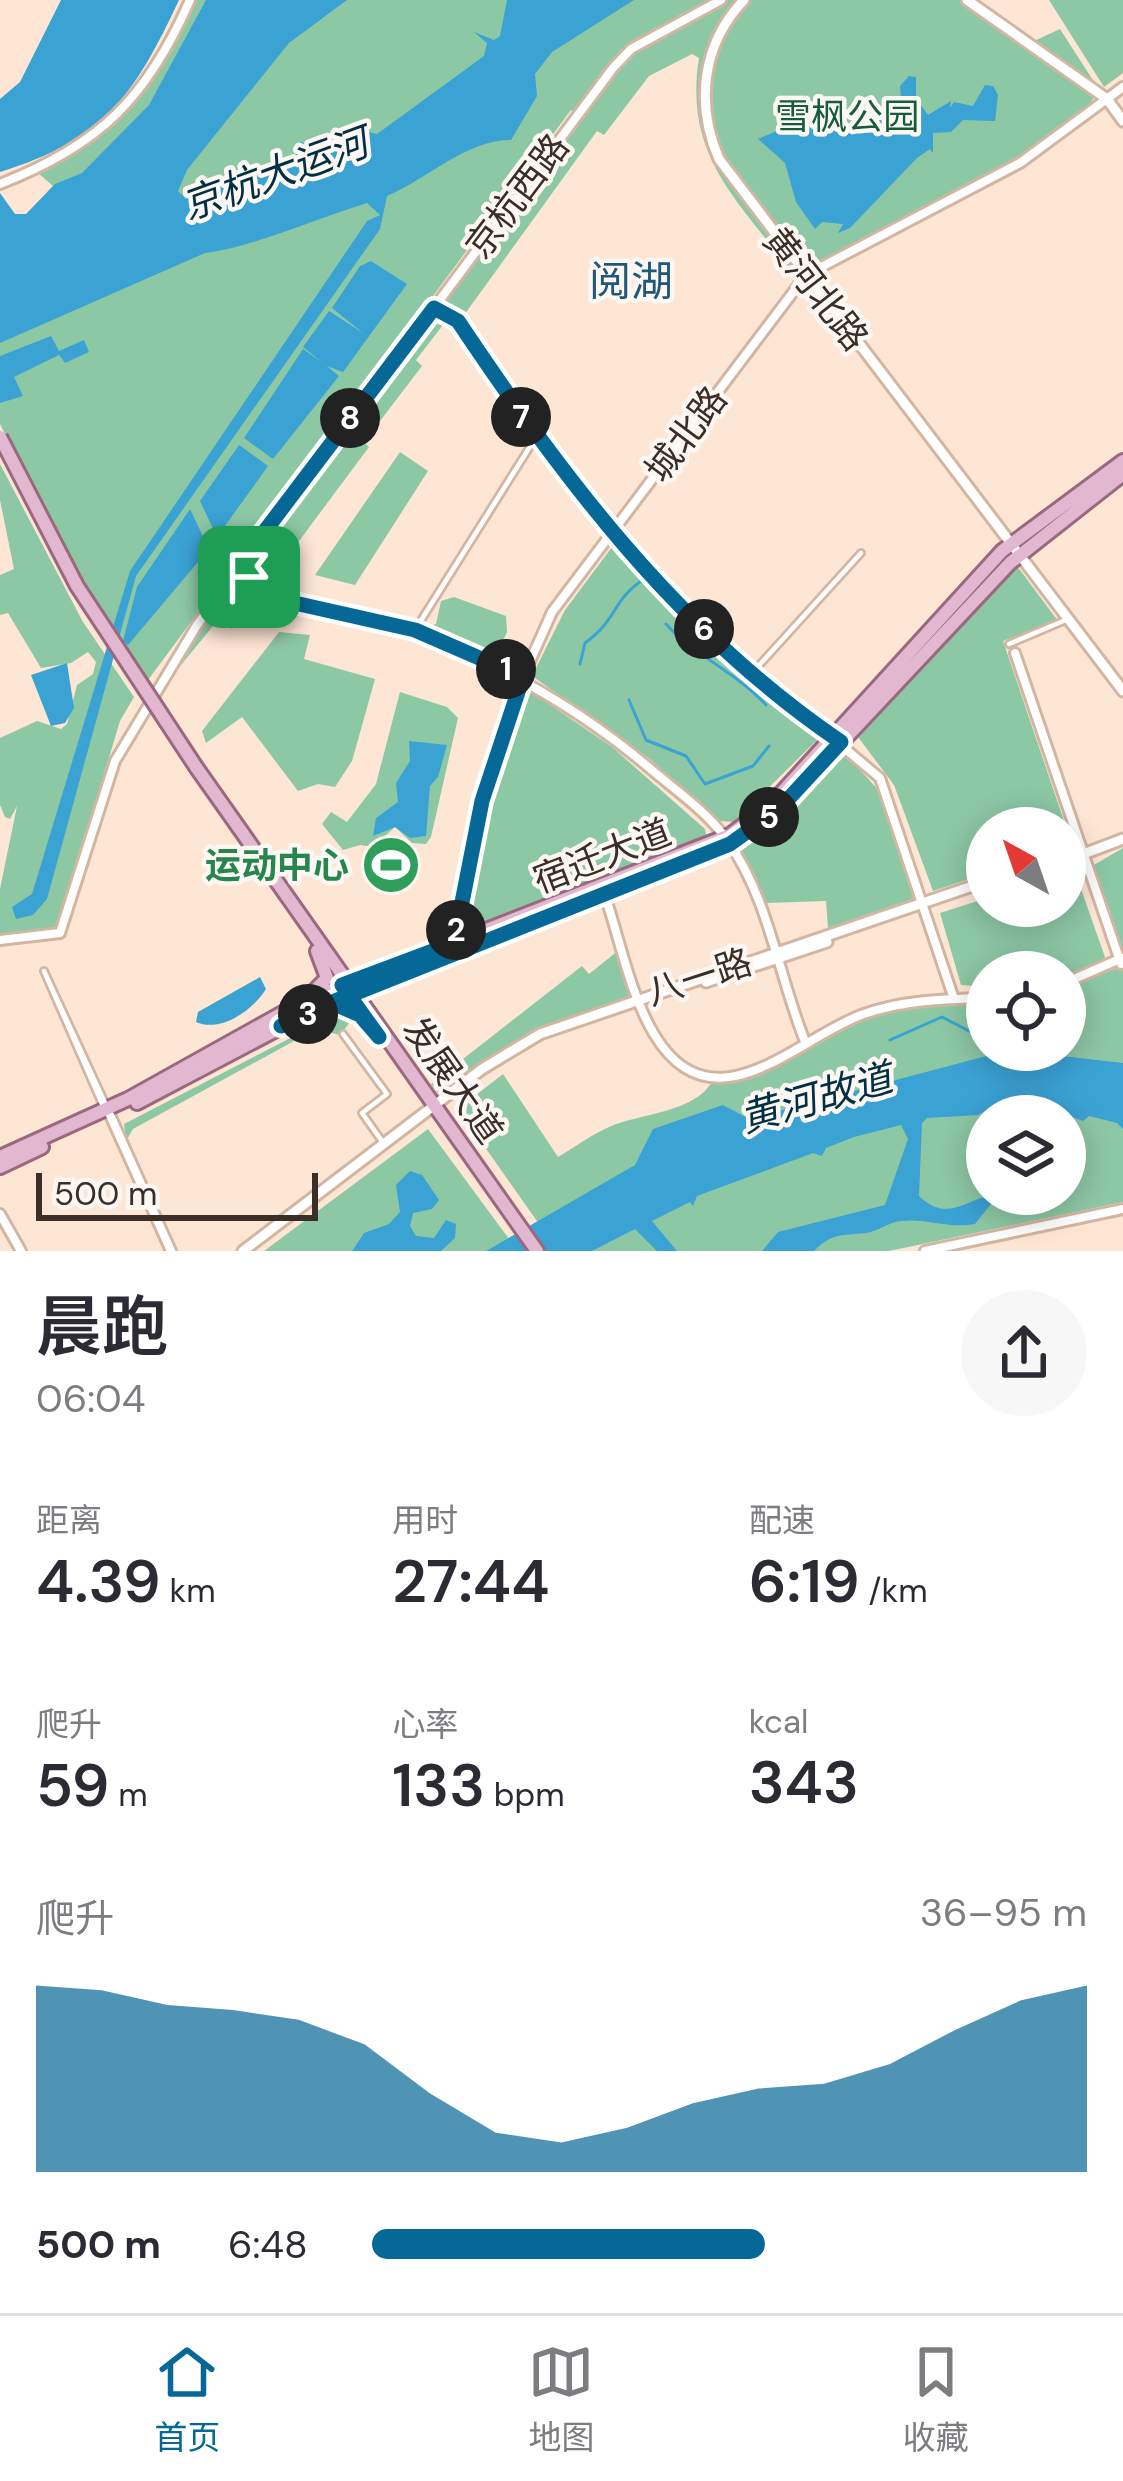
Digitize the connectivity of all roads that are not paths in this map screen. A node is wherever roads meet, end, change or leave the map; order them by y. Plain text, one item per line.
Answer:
1 (190, 0) edge
2 (721, 0) edge
3 (747, 0) edge
4 (967, 0) edge
5 (1123, 87) edge
6 (1109, 97) junction
7 (1123, 110) edge
8 (1123, 121) edge
9 (0, 184) edge
10 (808, 274) junction
11 (434, 308) junction
12 (0, 437) edge
13 (536, 437) junction
14 (0, 450) edge
15 (1123, 460) edge
16 (1123, 474) edge
17 (610, 534) junction
18 (1017, 547) junction
19 (861, 553) dead end
20 (230, 577) junction
21 (1068, 619) junction
22 (415, 630) junction
23 (1012, 648) joint
24 (753, 672) junction
25 (523, 677) junction
26 (1123, 687) edge
27 (837, 740) junction
28 (194, 769) junction
29 (1067, 807) edge
30 (1123, 836) edge
31 (727, 841) junction
32 (1086, 850) edge
33 (1086, 863) edge
34 (966, 891) edge
35 (607, 895) junction
36 (926, 905) junction
37 (310, 939) junction
38 (0, 940) edge
39 (454, 943) junction
40 (776, 956) junction
41 (1122, 961) edge
42 (1086, 976) edge
43 (349, 989) junction
44 (954, 996) junction
45 (966, 996) edge
46 (642, 999) junction
47 (280, 1020) junction
48 (343, 1034) dead end
49 (379, 1037) junction
50 (805, 1042) junction
51 (434, 1110) junction
52 (107, 1111) junction
53 (384, 1144) junction
54 (0, 1157) edge
55 (0, 1167) edge
56 (1123, 1210) edge
57 (0, 1214) edge
58 (21, 1251) edge
59 (171, 1251) edge
60 (243, 1251) edge
61 (252, 1251) edge
62 (533, 1251) edge
63 (926, 1251) edge

1 - 9 street
2 - 11 street, 京杭西路
3 - 10 main road, 黄河北路
4 - 6 main road
5 - 6 street, 城北路
6 - 7 main road
6 - 8 main road
6 - 10 street, 城北路
10 - 17 street, 城北路
10 - 18 main road, 黄河北路
11 - 13 street
11 - 20 street, 京杭西路
12 - 28 main road, bridge
13 - 17 street
13 - 22 street
14 - 28 main road, bridge
15 - 18 main road, 宿迁大道
16 - 18 main road, 宿迁大道
17 - 24 street
17 - 25 street, 城北路
18 - 21 main road
18 - 26 main road
18 - 27 main road, 宿迁大道
19 - 24 street
20 - 22 street
20 - 38 street, 京杭西路
21 - 23 street
21 - 26 main road
22 - 25 street
23 - 29 street
24 - 27 street
25 - 31 street
25 - 39 street, 城北路
27 - 31 main road, 宿迁大道
27 - 36 street
28 - 37 main road, 发展大道
28 - 43 main road, 发展大道
30 - 32 main road
31 - 35 main road, 宿迁大道
31 - 39 main road, 宿迁大道
31 - 40 street
33 - 41 street
34 - 36 main road, 八一路
35 - 43 main road, 宿迁大道
35 - 46 street
36 - 40 main road, 八一路
36 - 44 street
37 - 43 main road, 发展大道
37 - 47 main road
39 - 43 main road, 宿迁大道
40 - 46 main road, 八一路
40 - 50 street
41 - 42 street
43 - 47 main road, 宿迁大道
43 - 49 main road, 发展大道
43 - 51 main road, 发展大道
44 - 45 street
44 - 50 street
46 - 50 street
46 - 51 main road, 八一路
47 - 49 main road
47 - 52 main road, 宿迁大道
48 - 53 street
49 - 51 main road, 发展大道
51 - 53 main road
51 - 61 main road
51 - 62 main road, 发展大道
52 - 52 street
52 - 54 main road, 宿迁大道
52 - 55 main road, 宿迁大道
52 - 59 street
53 - 60 main road
56 - 63 street
57 - 58 street

